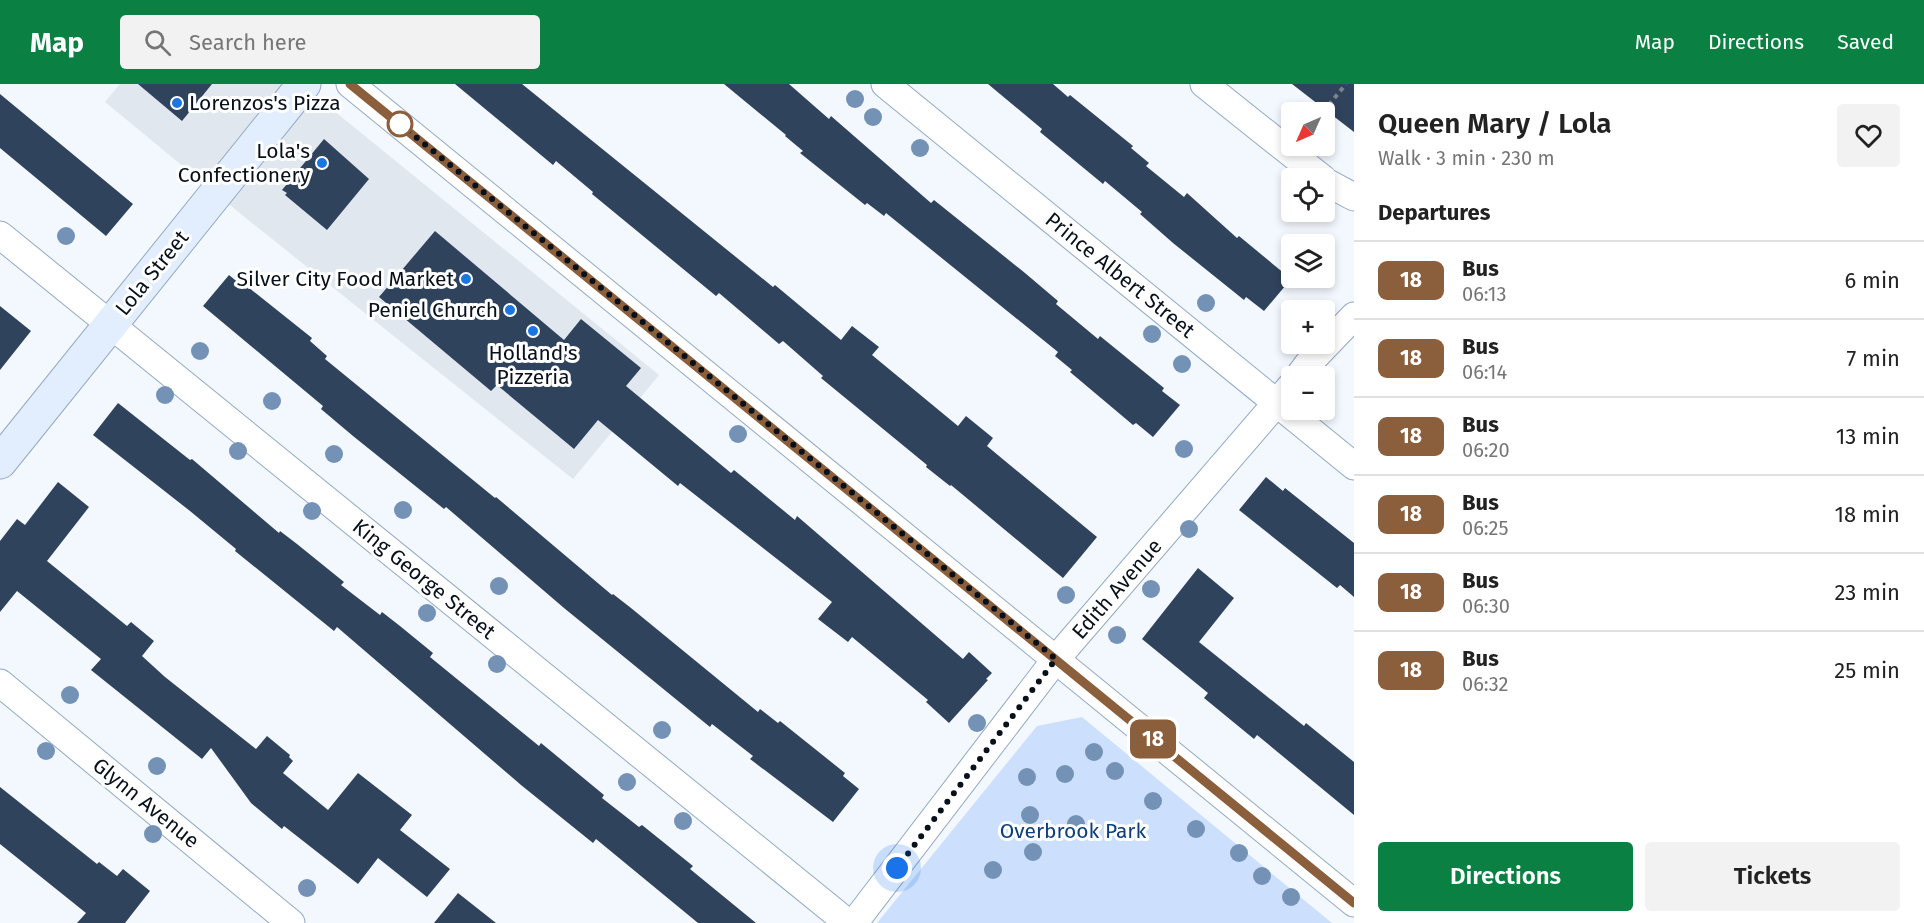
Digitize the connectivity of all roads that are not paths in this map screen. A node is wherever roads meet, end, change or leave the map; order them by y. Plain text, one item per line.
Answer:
1 (304, 84) edge
2 (350, 84) edge
3 (885, 84) edge
4 (1204, 84) edge
5 (1309, 168) edge
6 (1335, 186) edge
7 (1354, 197) edge
8 (0, 235) edge
9 (1354, 316) edge
10 (110, 324) junction
11 (1306, 366) edge
12 (1281, 392) edge
13 (1281, 397) edge
14 (1309, 420) edge
15 (0, 462) edge
16 (1354, 466) edge
17 (1056, 659) junction
18 (0, 683) edge
19 (1354, 903) edge
20 (291, 923) edge
21 (848, 923) edge
22 (854, 923) edge

1 - 10 street, Lola Street
2 - 17 street
3 - 12 street, Prince Albert Street
4 - 5 street
6 - 7 street
8 - 10 street, King George Street
9 - 11 street
10 - 15 street, Lola Street
10 - 21 street, King George Street
13 - 17 street, Edith Avenue
14 - 16 street, Prince Albert Street
17 - 19 street
17 - 22 street, Edith Avenue
18 - 20 street, Glynn Avenue

